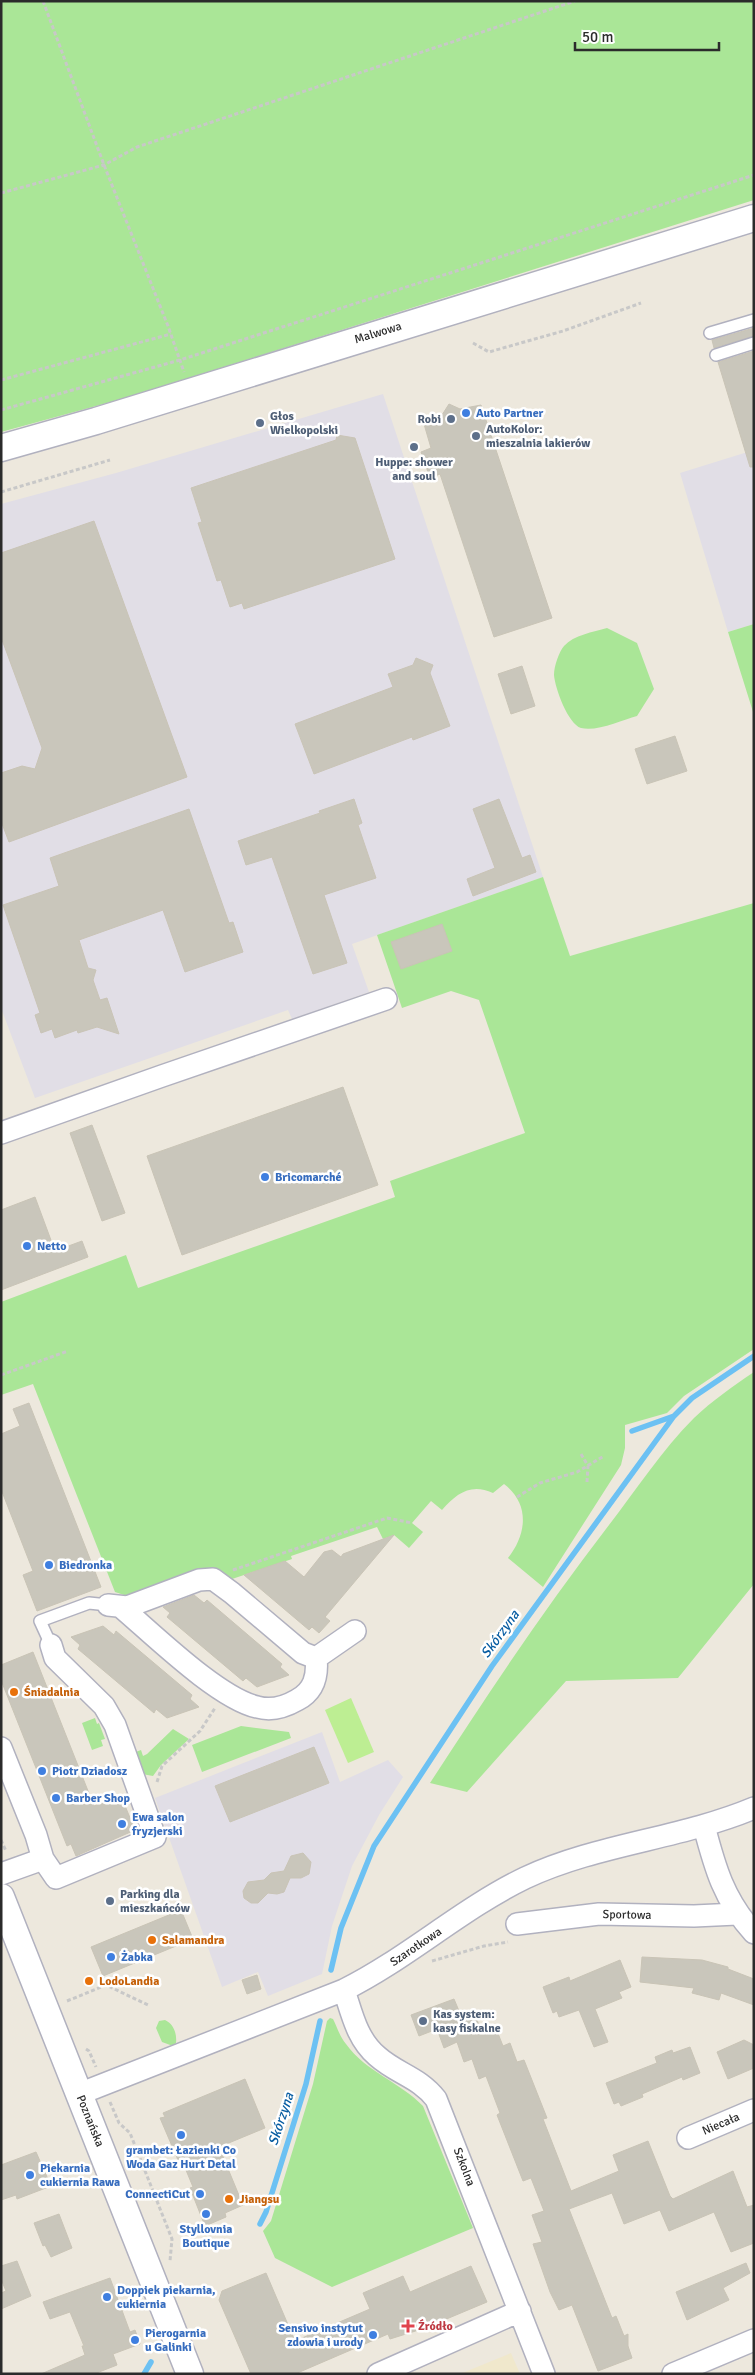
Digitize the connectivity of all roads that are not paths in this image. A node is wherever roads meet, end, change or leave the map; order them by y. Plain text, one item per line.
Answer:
1 (754, 218) edge
2 (754, 320) edge
3 (710, 334) dead end
4 (754, 343) edge
5 (716, 354) dead end
6 (1, 448) edge
7 (386, 999) dead end
8 (1, 1133) edge
9 (115, 1606) junction
10 (355, 1631) dead end
11 (51, 1645) joint
12 (316, 1658) junction
13 (1, 1748) edge
14 (754, 1808) edge
15 (704, 1826) junction
16 (43, 1858) junction
17 (1, 1874) edge
18 (1, 1897) edge
19 (737, 1914) junction
20 (514, 1933) road end
21 (754, 1933) edge
22 (344, 1990) junction
23 (80, 2094) junction
24 (754, 2110) edge
25 (688, 2138) dead end
26 (520, 2311) junction
27 (754, 2340) edge
28 (190, 2374) edge
29 (378, 2374) edge
30 (544, 2374) edge
31 (672, 2374) edge

1 - 6 street, Malwowa
2 - 3 lane
4 - 5 lane
7 - 8 street
9 - 11 lane
9 - 12 street
9 - 12 street
10 - 12 street
11 - 16 street
13 - 16 street
14 - 15 street, Szarotkowa
15 - 19 street
15 - 22 street, Szarotkowa
16 - 17 street
18 - 23 street, Poznańska
19 - 20 street, Sportowa
19 - 21 street
22 - 23 street, Szarotkowa
22 - 26 street, Szkolna
23 - 28 street, Poznańska
24 - 25 street, Niecała
26 - 29 street
26 - 30 street, Szkolna
27 - 31 street

